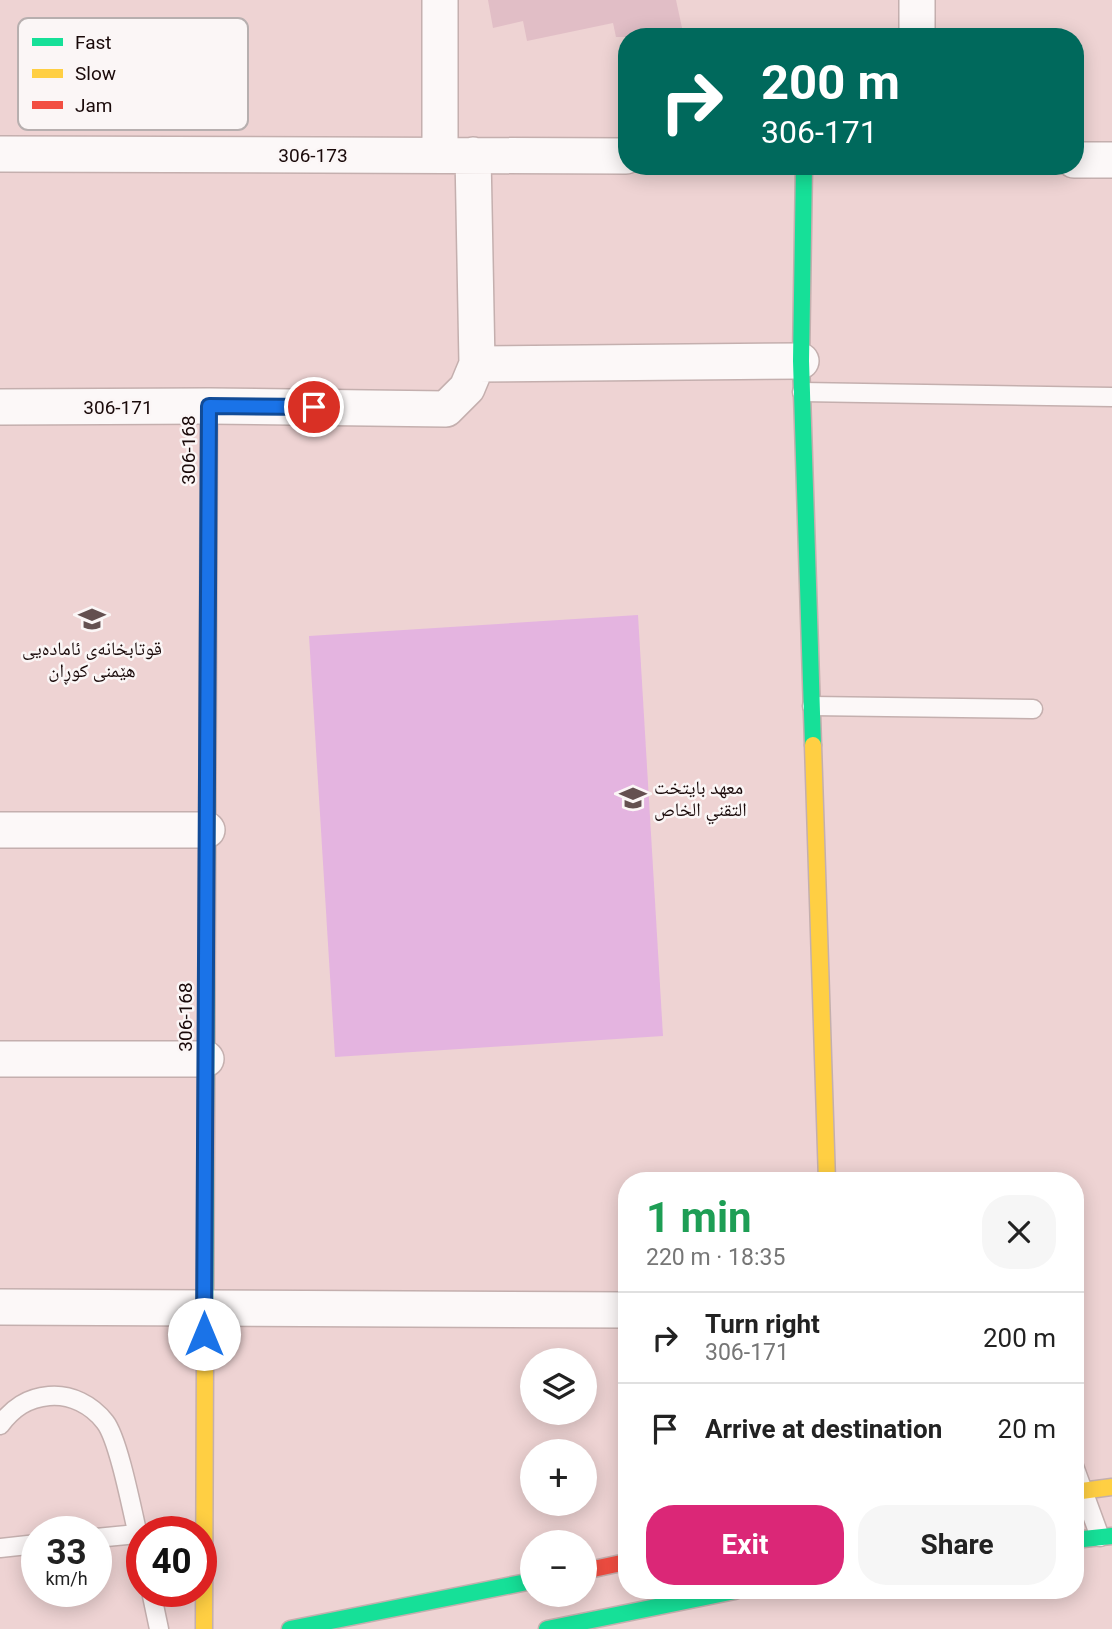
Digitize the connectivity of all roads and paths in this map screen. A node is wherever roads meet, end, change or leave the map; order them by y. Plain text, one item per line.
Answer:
1 (440, 0) edge
2 (918, 0) edge
3 (918, 28) edge
4 (0, 154) edge
5 (457, 155) junction
6 (618, 156) edge
7 (1084, 160) edge
8 (1112, 160) edge
9 (804, 175) edge
10 (477, 364) junction
11 (802, 377) junction
12 (1112, 397) edge
13 (209, 406) junction
14 (0, 407) edge
15 (812, 706) junction
16 (1033, 709) dead end
17 (0, 830) edge
18 (207, 830) junction
19 (0, 1059) edge
20 (206, 1059) junction
21 (827, 1172) edge
22 (0, 1307) edge
23 (204, 1308) junction
24 (618, 1310) edge
25 (0, 1426) edge
26 (1112, 1487) edge
27 (1084, 1491) edge
28 (1084, 1500) edge
29 (133, 1516) edge
30 (1106, 1536) edge
31 (1084, 1539) edge
32 (21, 1546) edge
33 (0, 1548) edge
34 (618, 1564) edge
35 (597, 1568) edge
36 (520, 1583) edge
37 (695, 1599) edge
38 (154, 1607) edge
39 (159, 1629) edge
40 (204, 1629) edge
41 (290, 1629) edge
42 (547, 1629) edge

1 - 5 street
2 - 3 street
4 - 5 street, 306-173
5 - 6 street, 306-173
5 - 10 street
7 - 8 street
9 - 11 main road
10 - 11 street
10 - 13 street, 306-171
11 - 12 lane
11 - 15 main road
13 - 14 street, 306-171
13 - 18 main road, 306-168
15 - 16 lane
15 - 21 main road
17 - 18 street
18 - 20 main road, 306-168
19 - 20 street
20 - 23 main road, 306-168
22 - 23 street
23 - 24 street
23 - 40 main road, 306-168
25 - 29 lane
26 - 27 main road
28 - 30 lane
30 - 31 main road
32 - 33 lane
34 - 35 main road
36 - 41 main road
37 - 42 main road
38 - 39 lane

